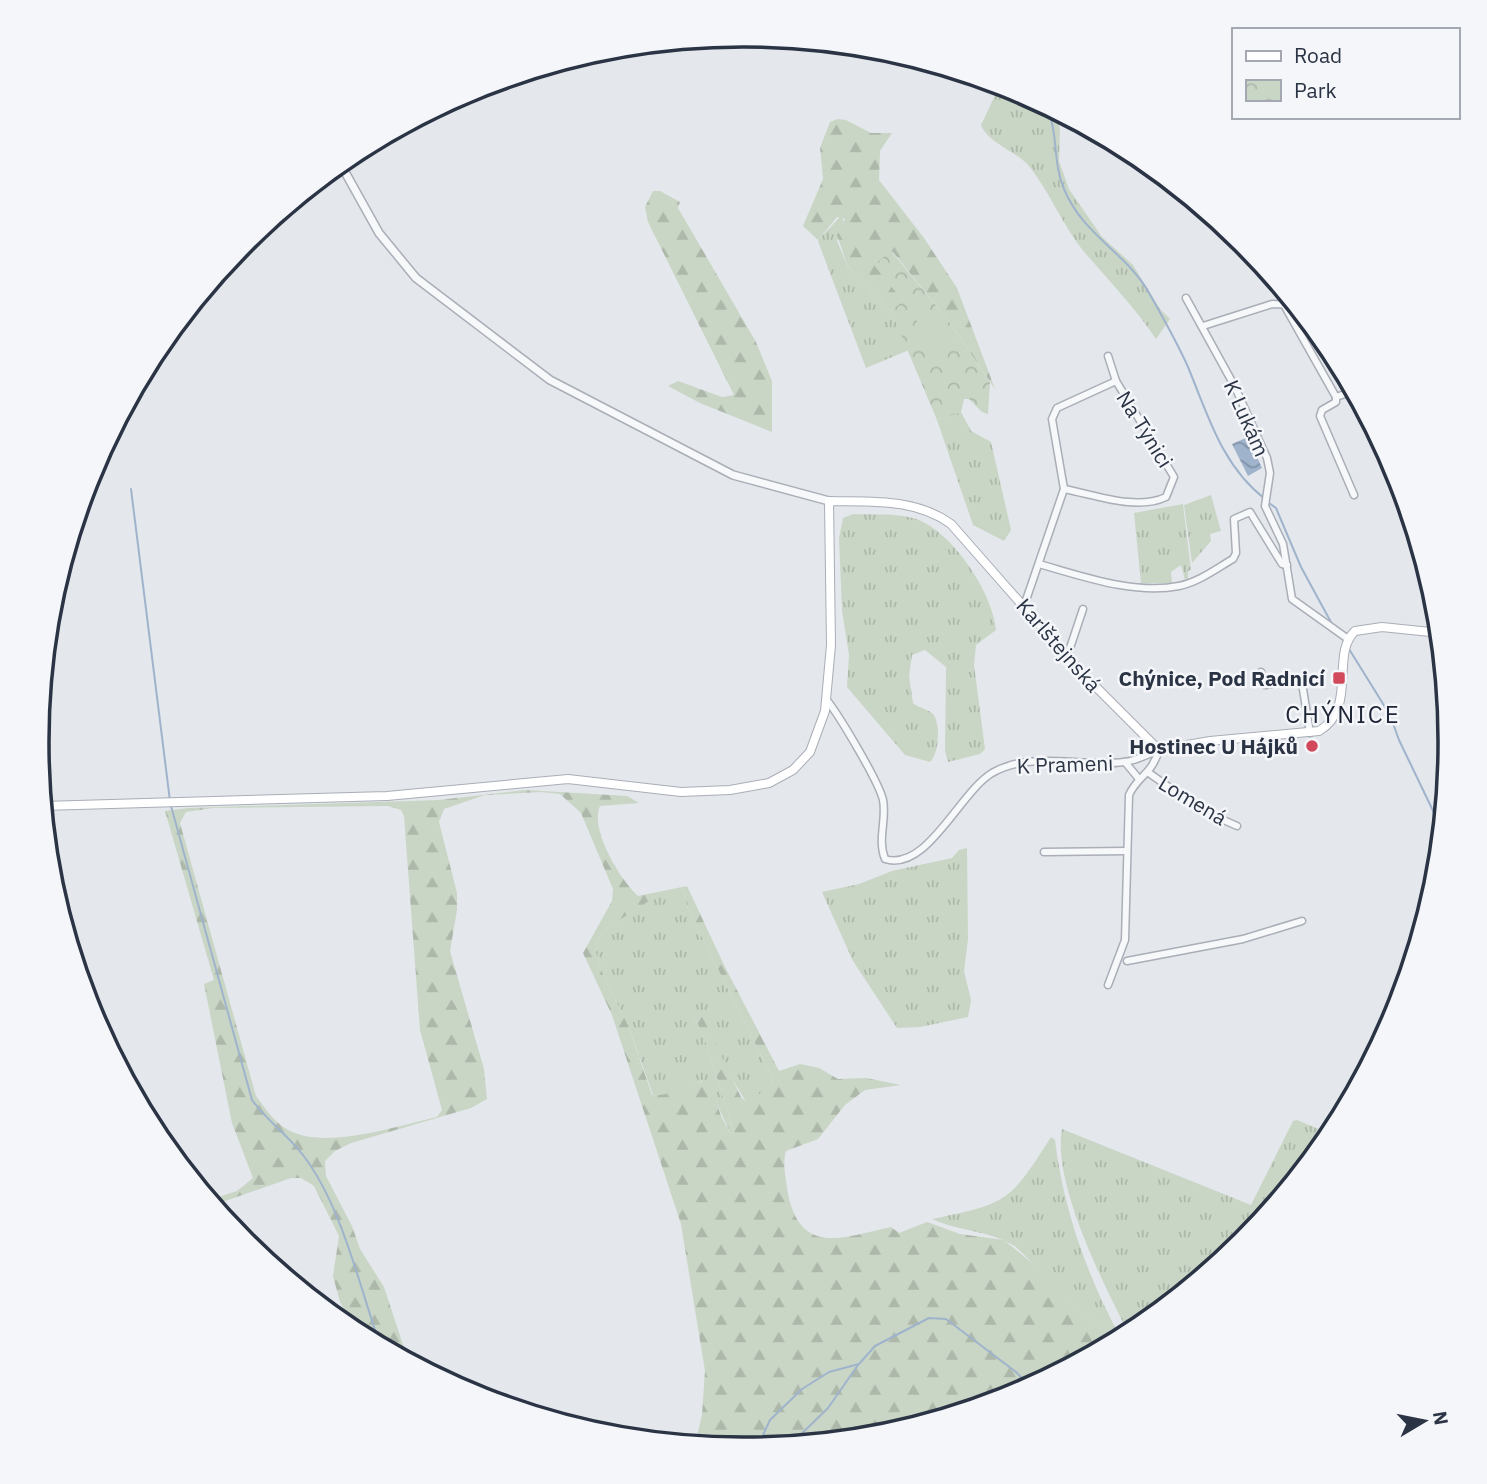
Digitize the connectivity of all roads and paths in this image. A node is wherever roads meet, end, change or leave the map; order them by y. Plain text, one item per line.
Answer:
1 (346, 173) edge
2 (1186, 298) dead end
3 (1282, 303) edge
4 (1286, 308) edge
5 (1203, 326) junction
6 (1108, 356) dead end
7 (1116, 381) junction
8 (1344, 394) edge
9 (1336, 397) junction
10 (1064, 489) junction
11 (1354, 495) dead end
12 (829, 501) junction
13 (1039, 564) junction
14 (1287, 565) junction
15 (1024, 606) junction
16 (1083, 609) dead end
17 (1429, 633) edge
18 (1348, 639) junction
19 (1067, 657) junction
20 (1261, 672) dead end
21 (827, 699) junction
22 (1310, 733) junction
23 (1159, 750) junction
24 (1125, 762) junction
25 (1149, 773) junction
26 (1139, 779) junction
27 (52, 806) edge
28 (1237, 826) dead end
29 (1127, 851) junction
30 (1044, 852) dead end
31 (1302, 921) dead end
32 (1127, 961) dead end
33 (1108, 985) dead end

1 - 12 street
2 - 5 street, K Lukám
3 - 5 street
4 - 9 street
5 - 14 street, K Lukám
6 - 7 street, Na Týnici
7 - 10 street, Na Týnici
7 - 10 street, Na Týnici
8 - 9 street
9 - 11 street
10 - 13 street, Na Týnici
12 - 15 main road, Karlštejnská
12 - 21 main road
13 - 14 street
13 - 15 street, Na Týnici
14 - 18 street, K Lukám
15 - 19 main road, Karlštejnská
16 - 19 street
17 - 18 main road
18 - 22 main road
19 - 23 main road, Karlštejnská
20 - 22 street
21 - 24 street, K Prameni
21 - 27 main road
22 - 23 main road
23 - 24 street
23 - 25 street
24 - 26 street
25 - 26 street
25 - 28 street, Lomená
26 - 29 street
29 - 30 street
29 - 33 street
31 - 32 street

